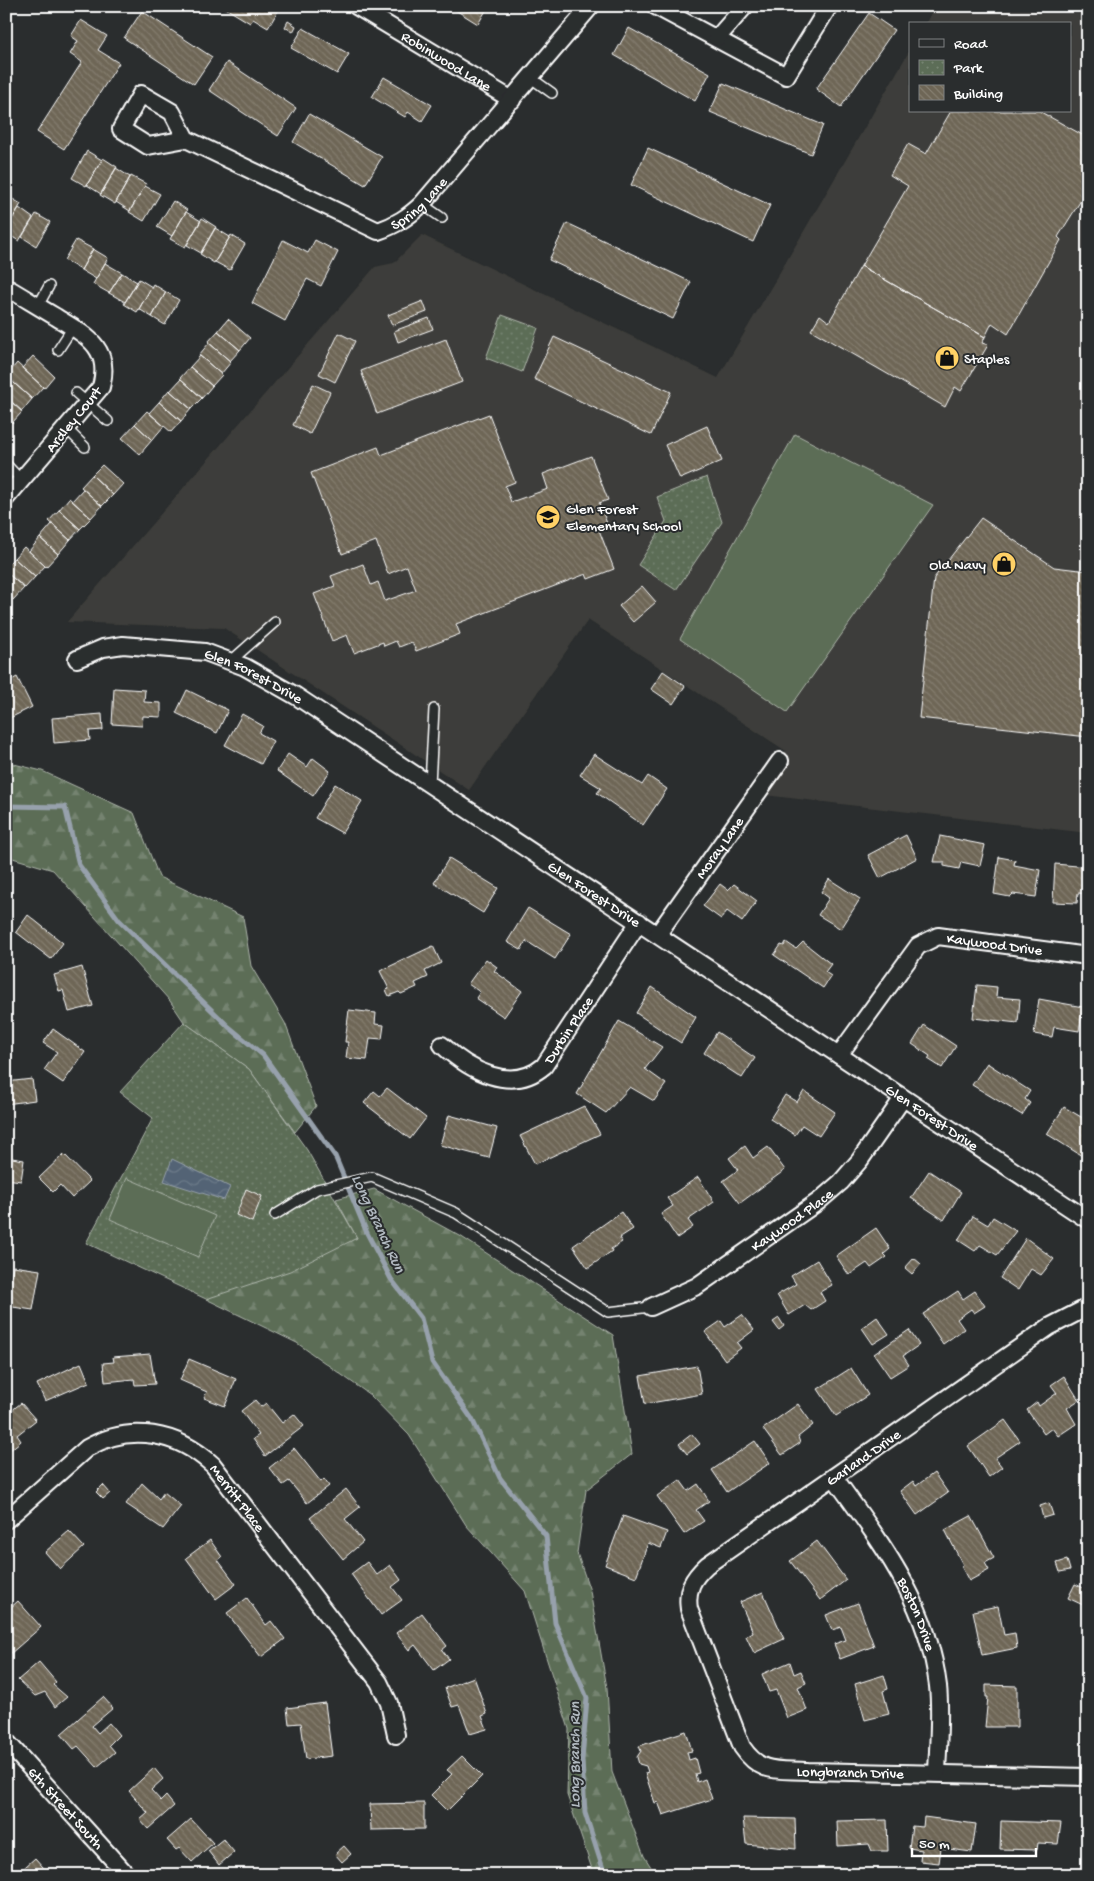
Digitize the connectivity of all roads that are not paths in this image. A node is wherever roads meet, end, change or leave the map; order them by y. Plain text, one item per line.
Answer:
1 (356, 6) edge
2 (591, 6) edge
3 (655, 6) edge
4 (745, 6) edge
5 (829, 6) edge
6 (717, 38) junction
7 (531, 78) junction
8 (552, 93) dead end
9 (512, 100) junction
10 (186, 139) dead end
11 (422, 204) junction
12 (442, 218) dead end
13 (6, 286) edge
14 (49, 286) dead end
15 (38, 306) junction
16 (73, 327) junction
17 (58, 350) dead end
18 (82, 398) junction
19 (108, 421) dead end
20 (66, 429) junction
21 (85, 446) dead end
22 (6, 464) edge
23 (21, 480) junction
24 (6, 498) edge
25 (275, 622) dead end
26 (77, 659) dead end
27 (230, 661) junction
28 (434, 709) dead end
29 (780, 761) dead end
30 (430, 784) junction
31 (639, 922) junction
32 (658, 934) junction
33 (1088, 956) edge
34 (442, 1044) dead end
35 (839, 1055) junction
36 (902, 1098) junction
37 (275, 1215) dead end
38 (1088, 1220) edge
39 (1088, 1307) edge
40 (651, 1308) joint
41 (834, 1477) junction
42 (6, 1520) edge
43 (700, 1636) joint
44 (396, 1735) dead end
45 (6, 1741) edge
46 (937, 1773) junction
47 (1088, 1777) edge
48 (127, 1875) edge

1 - 9 street, Robinwood Lane
2 - 7 street, Spring Lane
3 - 6 street
4 - 6 street
5 - 6 street
7 - 8 lane
7 - 9 street, Spring Lane
9 - 11 street, Spring Lane
10 - 11 street, Spring Lane
11 - 12 lane
13 - 15 street, Ardley Court
14 - 15 lane
15 - 16 street, Ardley Court
16 - 17 lane
16 - 18 street, Ardley Court
18 - 19 lane
18 - 20 street, Ardley Court
20 - 21 lane
20 - 23 street, Ardley Court
22 - 23 lane
23 - 24 street, Ardley Court
25 - 27 lane
26 - 27 street, Glen Forest Drive
27 - 30 street, Glen Forest Drive
28 - 30 lane
29 - 32 street, Moray Lane
30 - 31 street, Glen Forest Drive
31 - 32 street, Glen Forest Drive
31 - 34 street, Durbin Place
32 - 35 street, Glen Forest Drive
33 - 35 street, Kaywood Drive
35 - 36 street, Glen Forest Drive
36 - 38 street, Glen Forest Drive
36 - 40 street, Kaywood Place
37 - 40 lane
39 - 41 street, Garland Drive
41 - 43 street, Garland Drive
41 - 46 street, Boston Drive
42 - 44 street, Merritt Place
43 - 46 street, Longbranch Drive
45 - 48 street, 6th Street South
46 - 47 street, Longbranch Drive

